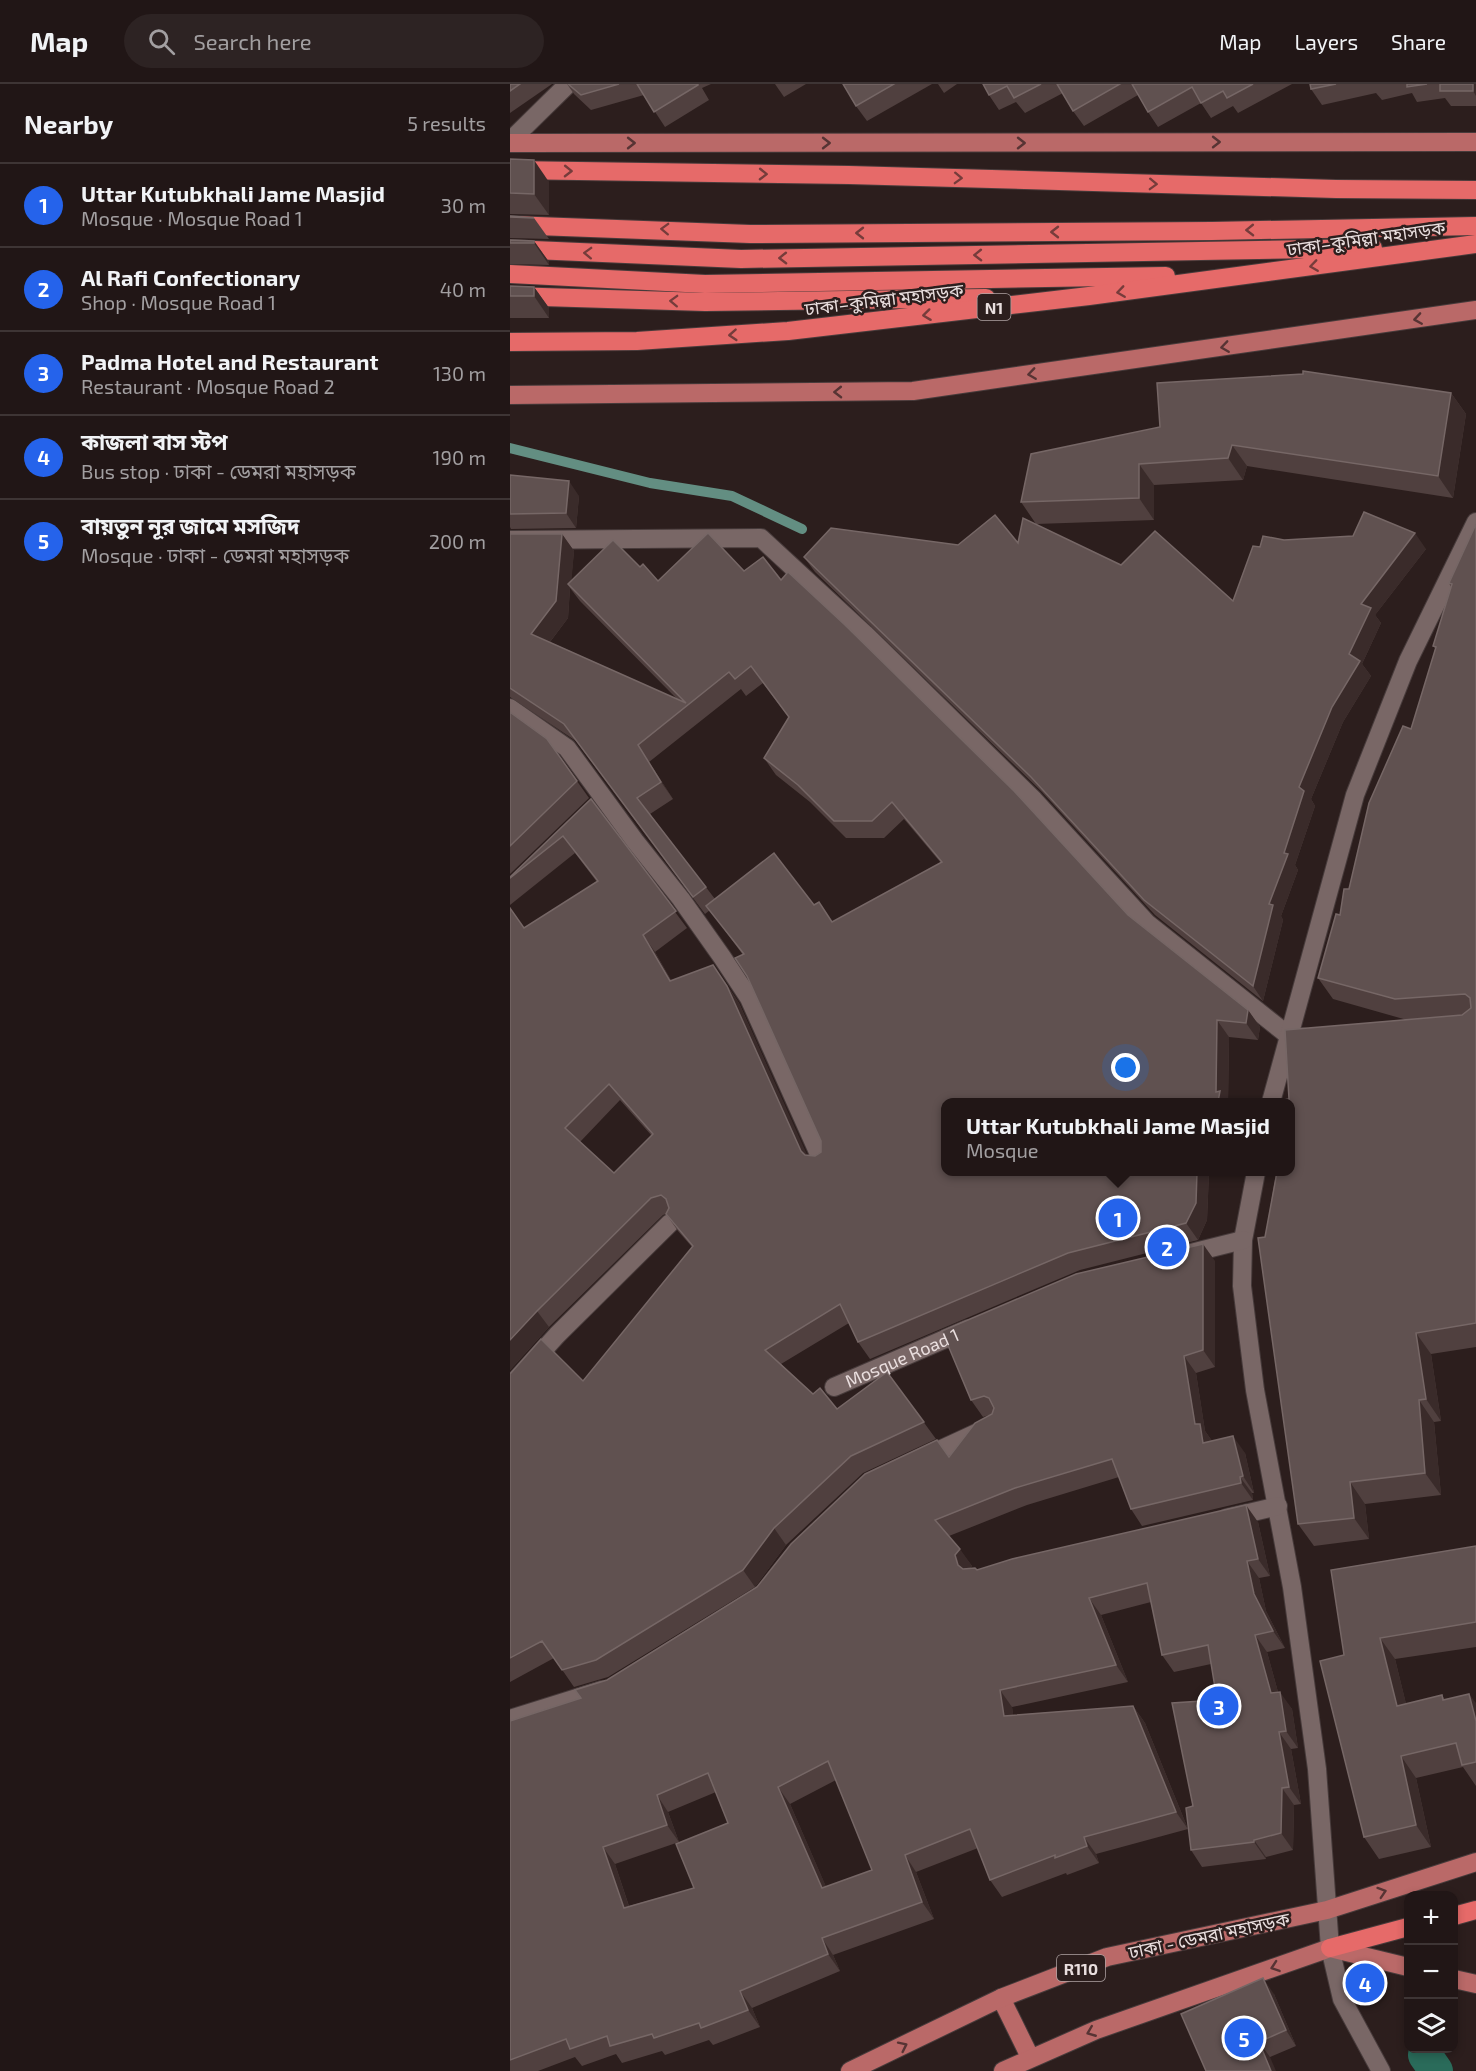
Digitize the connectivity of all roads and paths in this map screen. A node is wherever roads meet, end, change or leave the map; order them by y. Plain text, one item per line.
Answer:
1 (568, 84) edge
2 (510, 142) edge
3 (1476, 142) edge
4 (510, 170) edge
5 (1476, 190) edge
6 (510, 225) edge
7 (1476, 226) edge
8 (1476, 244) edge
9 (1456, 247) junction
10 (510, 249) edge
11 (510, 274) edge
12 (1255, 274) junction
13 (510, 296) edge
14 (1089, 296) junction
15 (1476, 310) edge
16 (510, 342) edge
17 (510, 395) edge
18 (1476, 522) edge
19 (510, 540) edge
20 (510, 708) edge
21 (604, 799) junction
22 (587, 815) edge
23 (1289, 1036) junction
24 (1323, 1040) edge
25 (1272, 1098) edge
26 (823, 1163) edge
27 (1255, 1176) edge
28 (670, 1223) edge
29 (1243, 1240) junction
30 (1162, 1260) edge
31 (986, 1320) edge
32 (834, 1387) dead end
33 (510, 1388) edge
34 (995, 1424) edge
35 (901, 1468) edge
36 (1278, 1506) junction
37 (1209, 1522) edge
38 (623, 1681) edge
39 (510, 1719) edge
40 (1476, 1862) edge
41 (1327, 1910) junction
42 (1476, 1910) edge
43 (1458, 1915) edge
44 (1404, 1929) edge
45 (1330, 1948) junction
46 (1404, 1966) edge
47 (1458, 1979) edge
48 (1476, 1984) edge
49 (1001, 1998) junction
50 (1030, 2058) junction
51 (850, 2071) edge
52 (1003, 2071) edge
53 (1381, 2071) edge

1 - 2 street
2 -> 3 main road
4 -> 5 highway, ঢাকা–কুমিল্লা মহাসড়ক
7 -> 6 highway
8 - 9 highway, ঢাকা–কুমিল্লা মহাসড়ক / N1
9 -> 10 highway
9 -> 12 highway, ঢাকা–কুমিল্লা মহাসড়ক / N1
11 - 12 highway
12 -> 14 highway, ঢাকা–কুমিল্লা মহাসড়ক / N1
14 -> 13 highway
14 -> 16 highway, ঢাকা–কুমিল্লা মহাসড়ক / N1
15 -> 17 main road
18 - 23 street
19 - 23 street
20 - 21 street
21 - 22 street
21 - 26 street
23 - 24 street
23 - 25 street
27 - 29 street
28 - 33 street
29 - 30 street
29 - 36 street
31 - 32 street, Mosque Road 1
34 - 35 street
36 - 37 street
36 - 41 street
38 - 39 street
41 -> 40 main road, ঢাকা - ডেমরা মহাসড়ক / R110
41 - 45 street
41 - 49 main road, ঢাকা - ডেমরা মহাসড়ক / R110
42 - 43 highway
44 - 45 highway
45 - 46 main road
45 -> 50 main road
45 - 53 street
47 - 48 main road
49 - 50 main road
51 -> 49 main road, ঢাকা - ডেমরা মহাসড়ক / R110
50 - 52 main road

